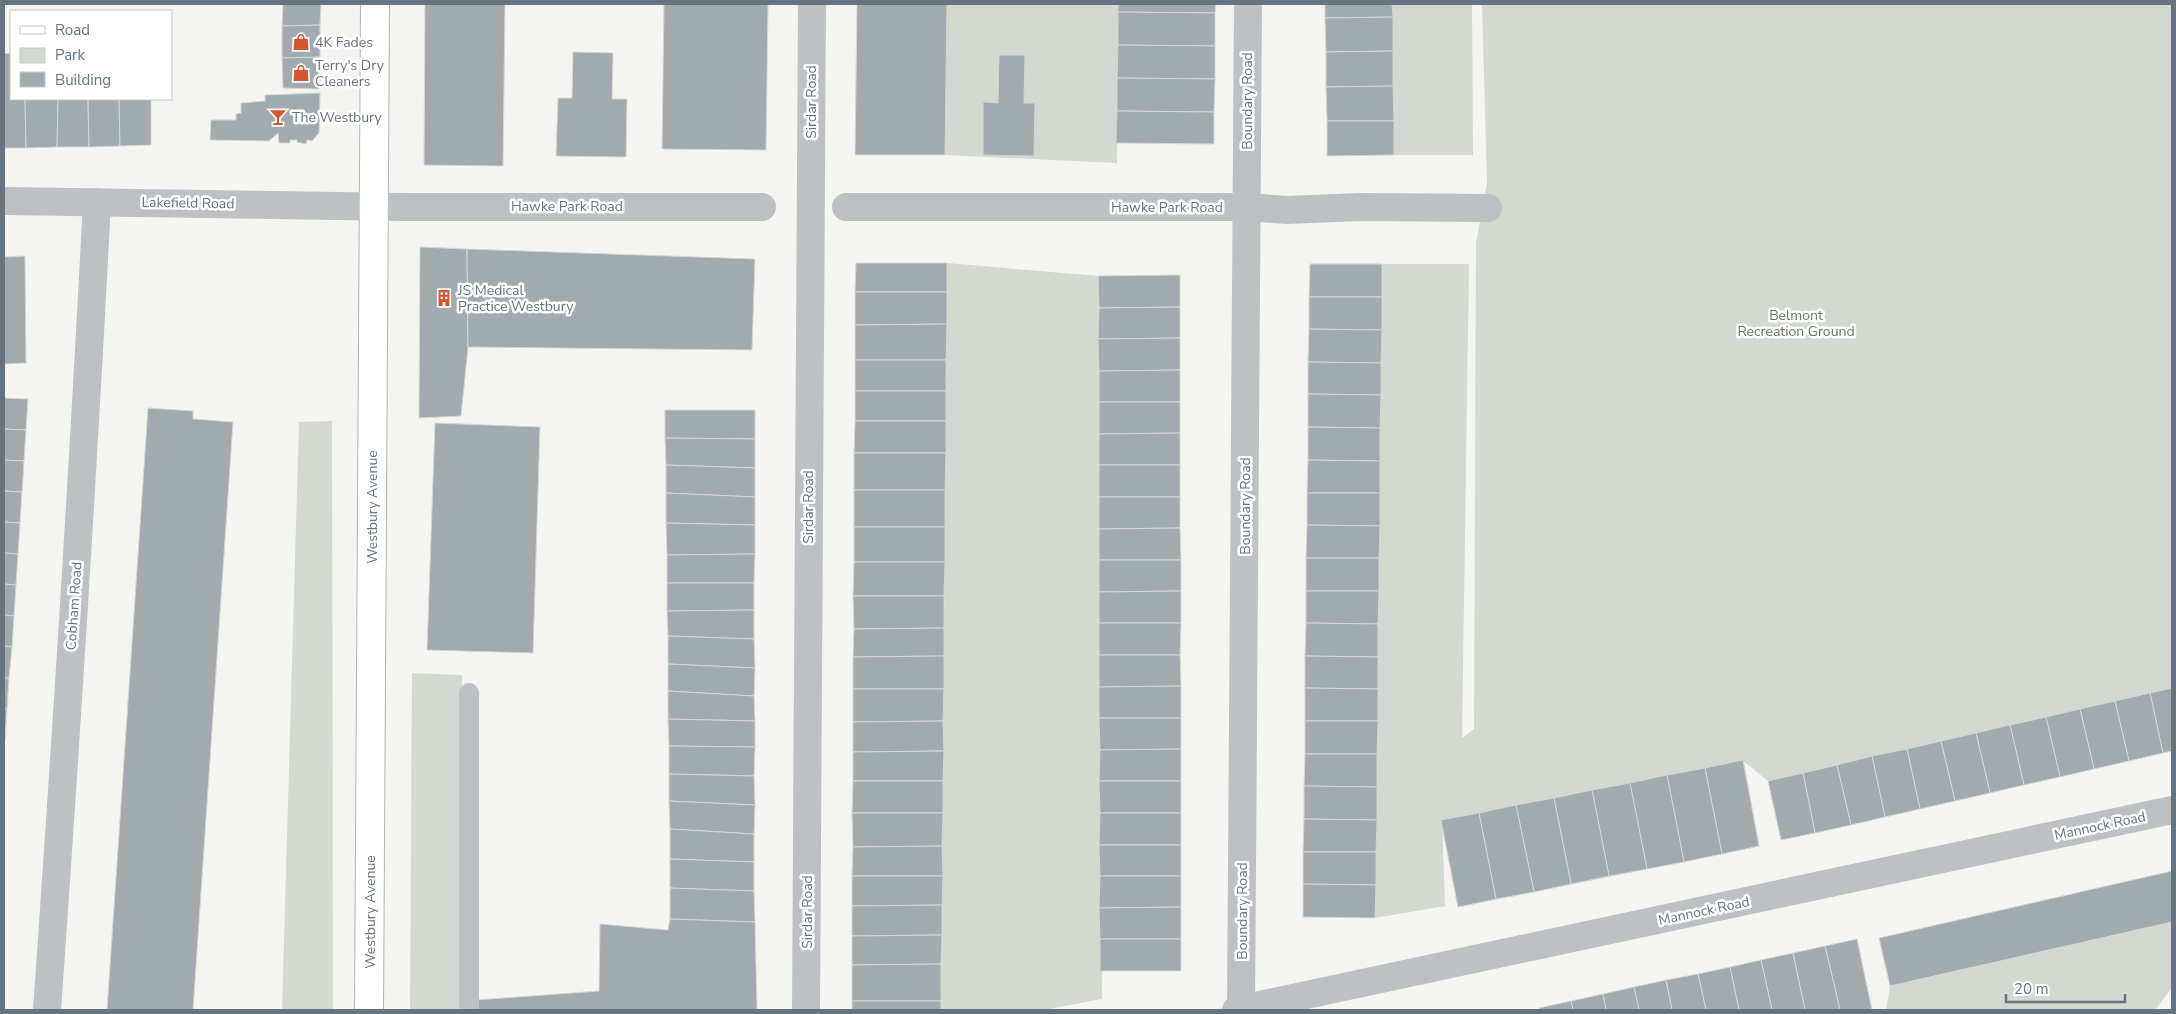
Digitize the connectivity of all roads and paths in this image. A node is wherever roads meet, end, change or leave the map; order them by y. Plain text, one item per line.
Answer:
1 (375, 4) edge
2 (812, 4) edge
3 (1248, 4) edge
4 (4, 201) edge
5 (97, 202) junction
6 (372, 206) junction
7 (762, 207) dead end
8 (846, 207) dead end
9 (1247, 207) junction
10 (1488, 208) dead end
11 (469, 693) dead end
12 (2172, 810) edge
13 (46, 1010) edge
14 (369, 1010) edge
15 (469, 1010) edge
16 (806, 1010) edge
17 (1238, 1010) edge

1 - 6 main road, Westbury Avenue
2 - 16 street, Sirdar Road
3 - 9 street, Boundary Road
4 - 5 street, Lakefield Road
5 - 6 street, Lakefield Road
5 - 13 street, Cobham Road
6 - 7 street, Hawke Park Road
6 - 14 main road, Westbury Avenue
8 - 9 street, Hawke Park Road
9 - 10 street, Hawke Park Road
9 - 17 street, Boundary Road
11 - 15 lane
12 - 17 street, Mannock Road

